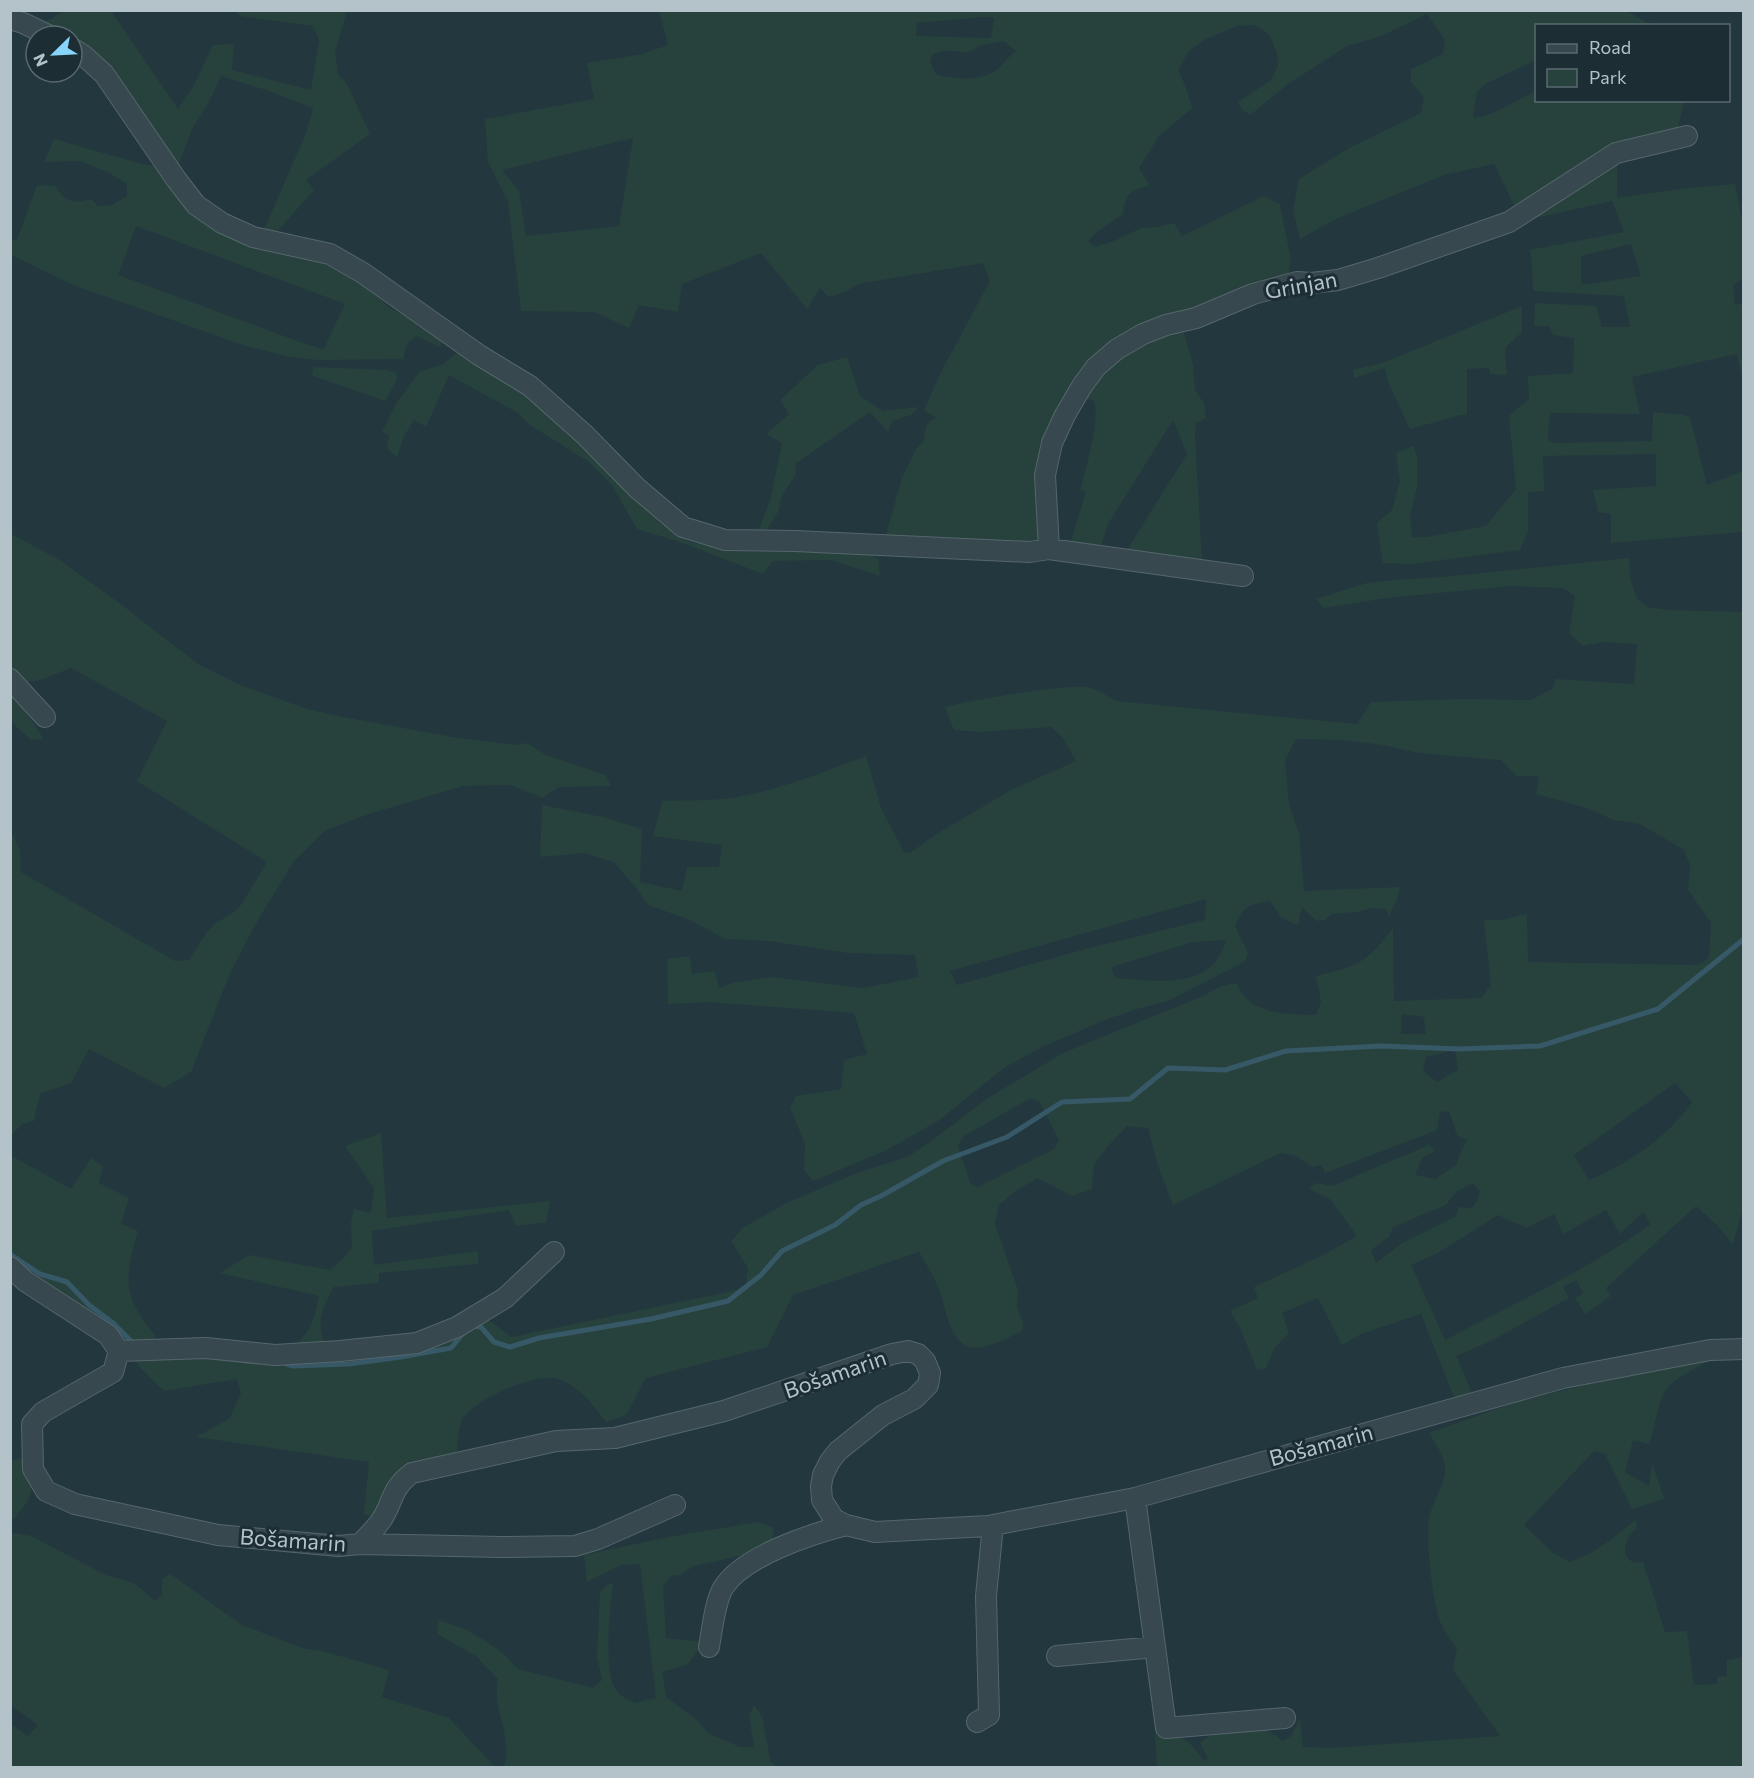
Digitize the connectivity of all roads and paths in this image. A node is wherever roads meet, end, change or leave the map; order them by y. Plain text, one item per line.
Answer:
1 (10, 19) edge
2 (26, 24) edge
3 (84, 56) edge
4 (1687, 136) dead end
5 (1049, 549) junction
6 (1243, 576) dead end
7 (10, 679) edge
8 (45, 717) dead end
9 (554, 1252) dead end
10 (10, 1267) edge
11 (1743, 1349) edge
12 (119, 1351) junction
13 (1135, 1498) junction
14 (675, 1504) dead end
15 (846, 1525) junction
16 (993, 1525) junction
17 (360, 1544) junction
18 (709, 1647) dead end
19 (1155, 1647) junction
20 (1057, 1656) dead end
21 (1285, 1718) dead end
22 (976, 1722) dead end

1 - 2 street
3 - 5 street
4 - 5 street, Grinjan
5 - 6 street
7 - 8 street
9 - 12 street
10 - 12 street
11 - 13 street, Bošamarin
12 - 17 street, Bošamarin
13 - 16 street, Bošamarin
13 - 19 street
14 - 17 street
15 - 16 street, Bošamarin
15 - 17 street, Bošamarin
15 - 18 street
16 - 22 street
19 - 20 street
19 - 21 street

